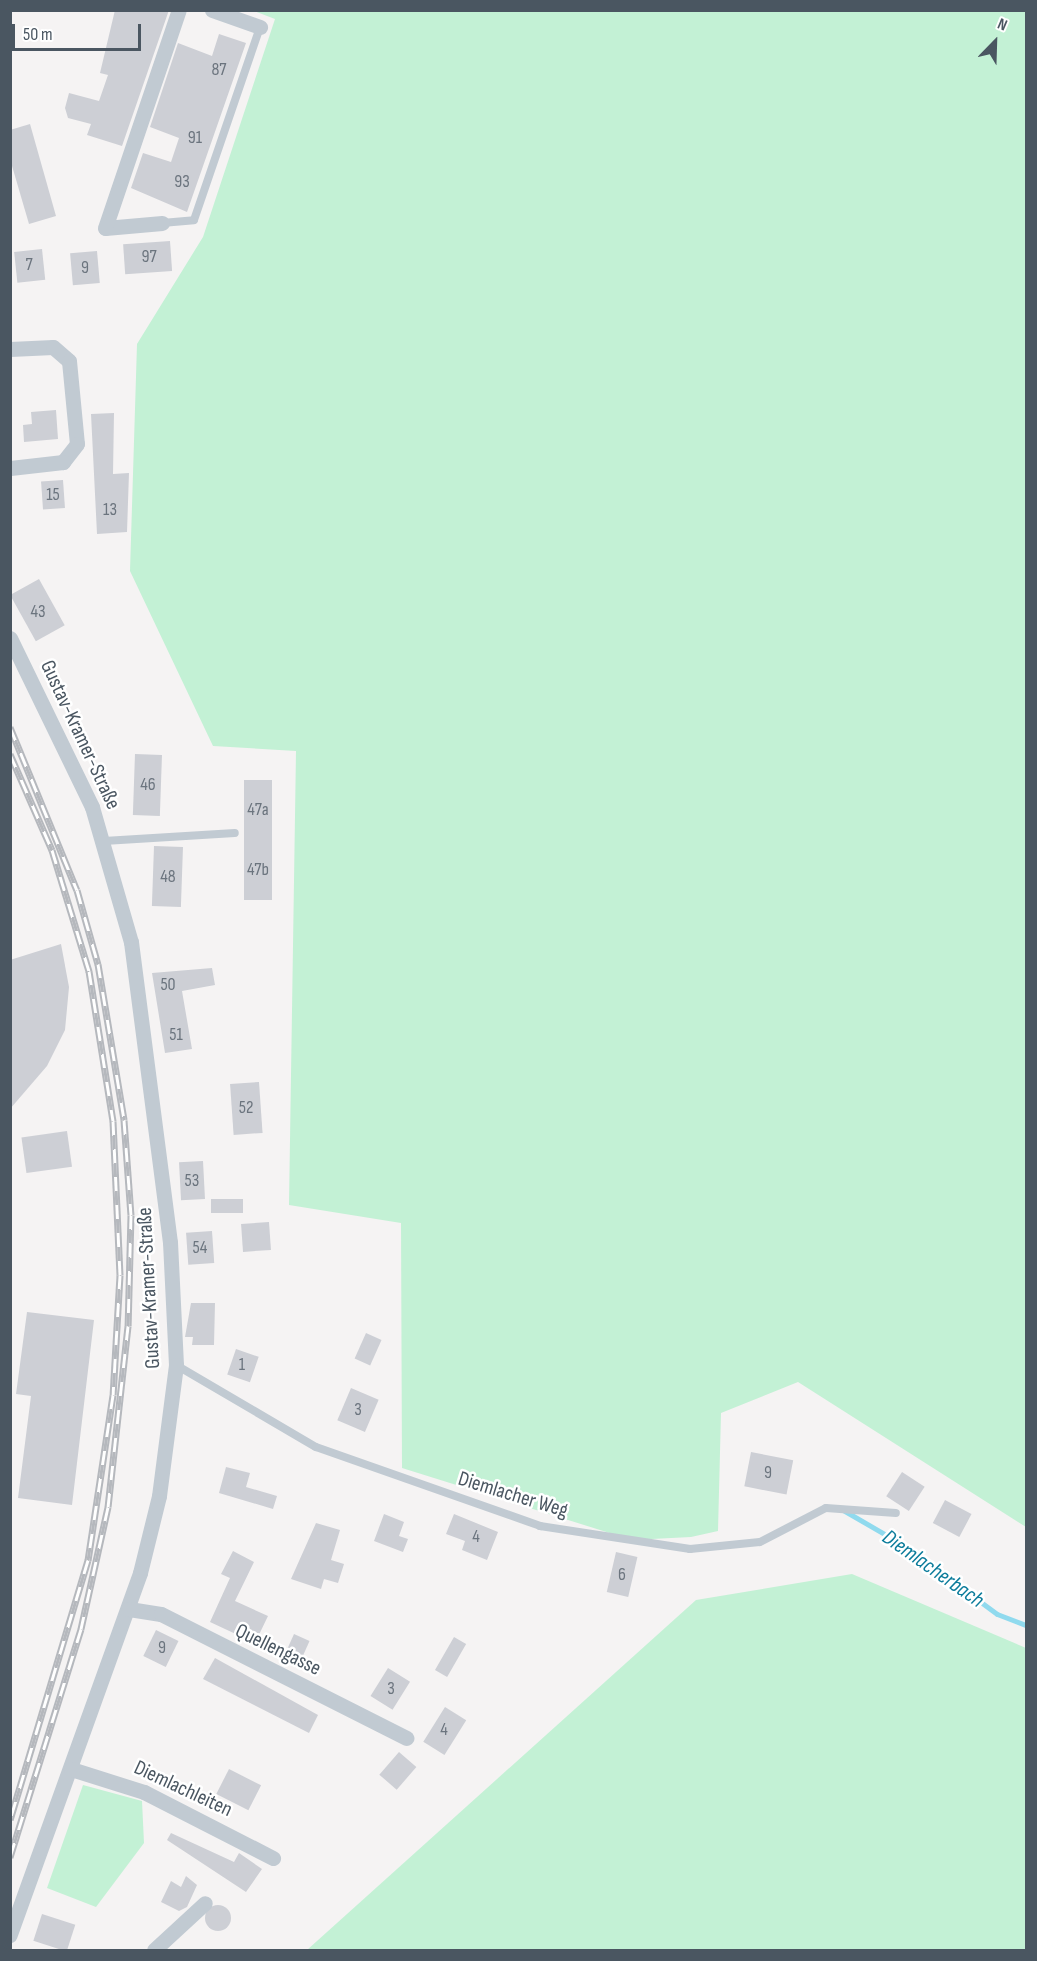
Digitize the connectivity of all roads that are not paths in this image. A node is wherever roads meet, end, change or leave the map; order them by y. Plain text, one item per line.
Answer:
1 (179, 10) edge
2 (212, 10) edge
3 (260, 27) joint
4 (162, 223) joint
5 (10, 349) edge
6 (10, 468) edge
7 (10, 638) edge
8 (235, 833) dead end
9 (104, 841) junction
10 (176, 1365) junction
11 (896, 1513) dead end
12 (129, 1609) junction
13 (407, 1738) dead end
14 (71, 1769) junction
15 (273, 1858) dead end
16 (205, 1903) dead end
17 (10, 1935) edge
18 (154, 1950) edge

1 - 4 street
2 - 3 street
3 - 4 lane
5 - 6 street
7 - 9 street, Gustav-Kramer-Straße
8 - 9 lane
9 - 10 street, Gustav-Kramer-Straße
10 - 11 lane, Diemlacher Weg
10 - 12 street, Gustav-Kramer-Straße
12 - 13 street, Quellengasse
12 - 14 street, Gustav-Kramer-Straße
14 - 15 street, Diemlachleiten
14 - 17 street, Gustav-Kramer-Straße
16 - 18 street

